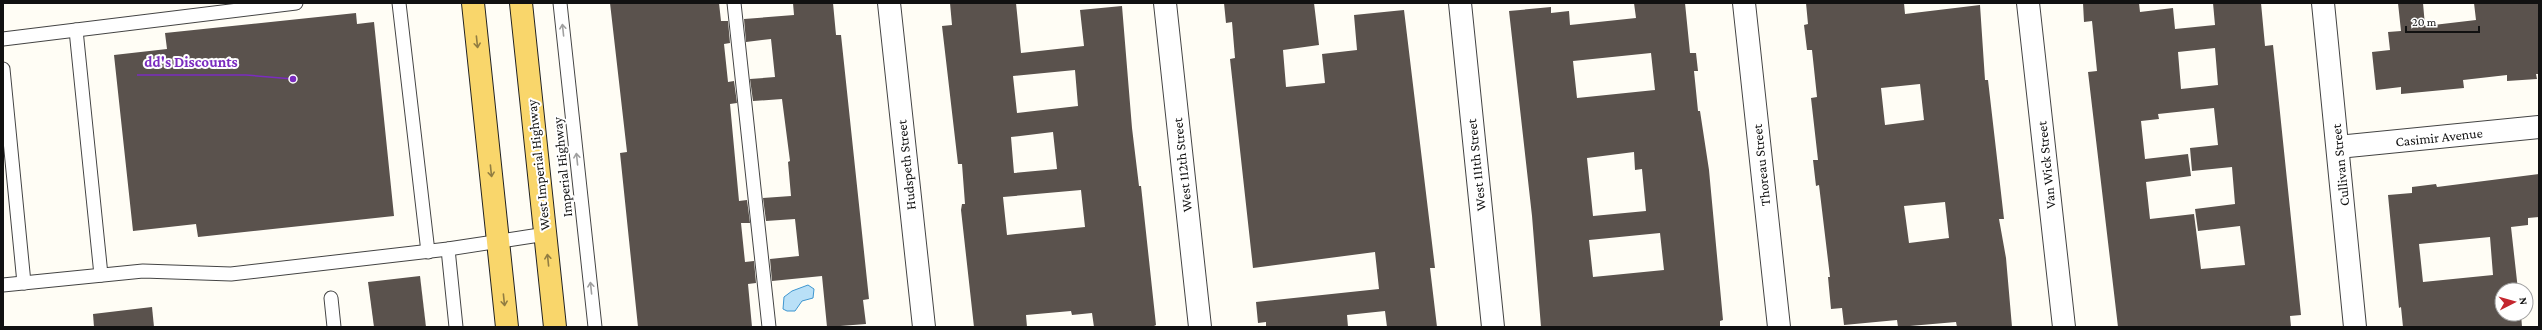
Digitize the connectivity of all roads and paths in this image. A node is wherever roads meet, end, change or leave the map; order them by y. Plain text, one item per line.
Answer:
1 (296, 3) edge
2 (399, 3) edge
3 (473, 3) edge
4 (521, 3) edge
5 (560, 3) edge
6 (734, 3) edge
7 (889, 3) edge
8 (1165, 3) edge
9 (1460, 3) edge
10 (1744, 3) edge
11 (2028, 3) edge
12 (2323, 3) edge
13 (76, 30) junction
14 (3, 39) edge
15 (3, 69) edge
16 (2539, 126) edge
17 (2338, 147) junction
18 (546, 234) junction
19 (498, 242) junction
20 (448, 249) junction
21 (428, 252) junction
22 (100, 275) junction
23 (24, 283) junction
24 (3, 285) edge
25 (331, 298) dead end
26 (334, 327) edge
27 (456, 327) edge
28 (507, 327) edge
29 (555, 327) edge
30 (595, 327) edge
31 (769, 327) edge
32 (924, 327) edge
33 (1200, 327) edge
34 (1493, 327) edge
35 (1779, 327) edge
36 (2064, 327) edge
37 (2355, 327) edge

1 - 13 lane
2 - 21 lane
3 -> 19 main road
4 - 18 main road, West Imperial Highway
30 -> 5 lane, Imperial Highway
6 - 31 lane
7 - 32 street, Hudspeth Street
8 - 33 street, West 112th Street
9 - 34 street, West 111th Street
10 - 35 street, Thoreau Street
11 - 36 street, Van Wick Street
12 - 17 street, Cullivan Street
13 - 14 lane
13 - 22 lane
15 - 23 lane
16 - 17 street, Casimir Avenue
17 - 37 street, Cullivan Street
18 - 19 lane
29 -> 18 main road, West Imperial Highway
19 - 20 lane
19 -> 28 main road
20 - 21 lane
20 - 27 lane
21 - 22 lane
22 - 23 lane
23 - 24 lane
25 - 26 lane

